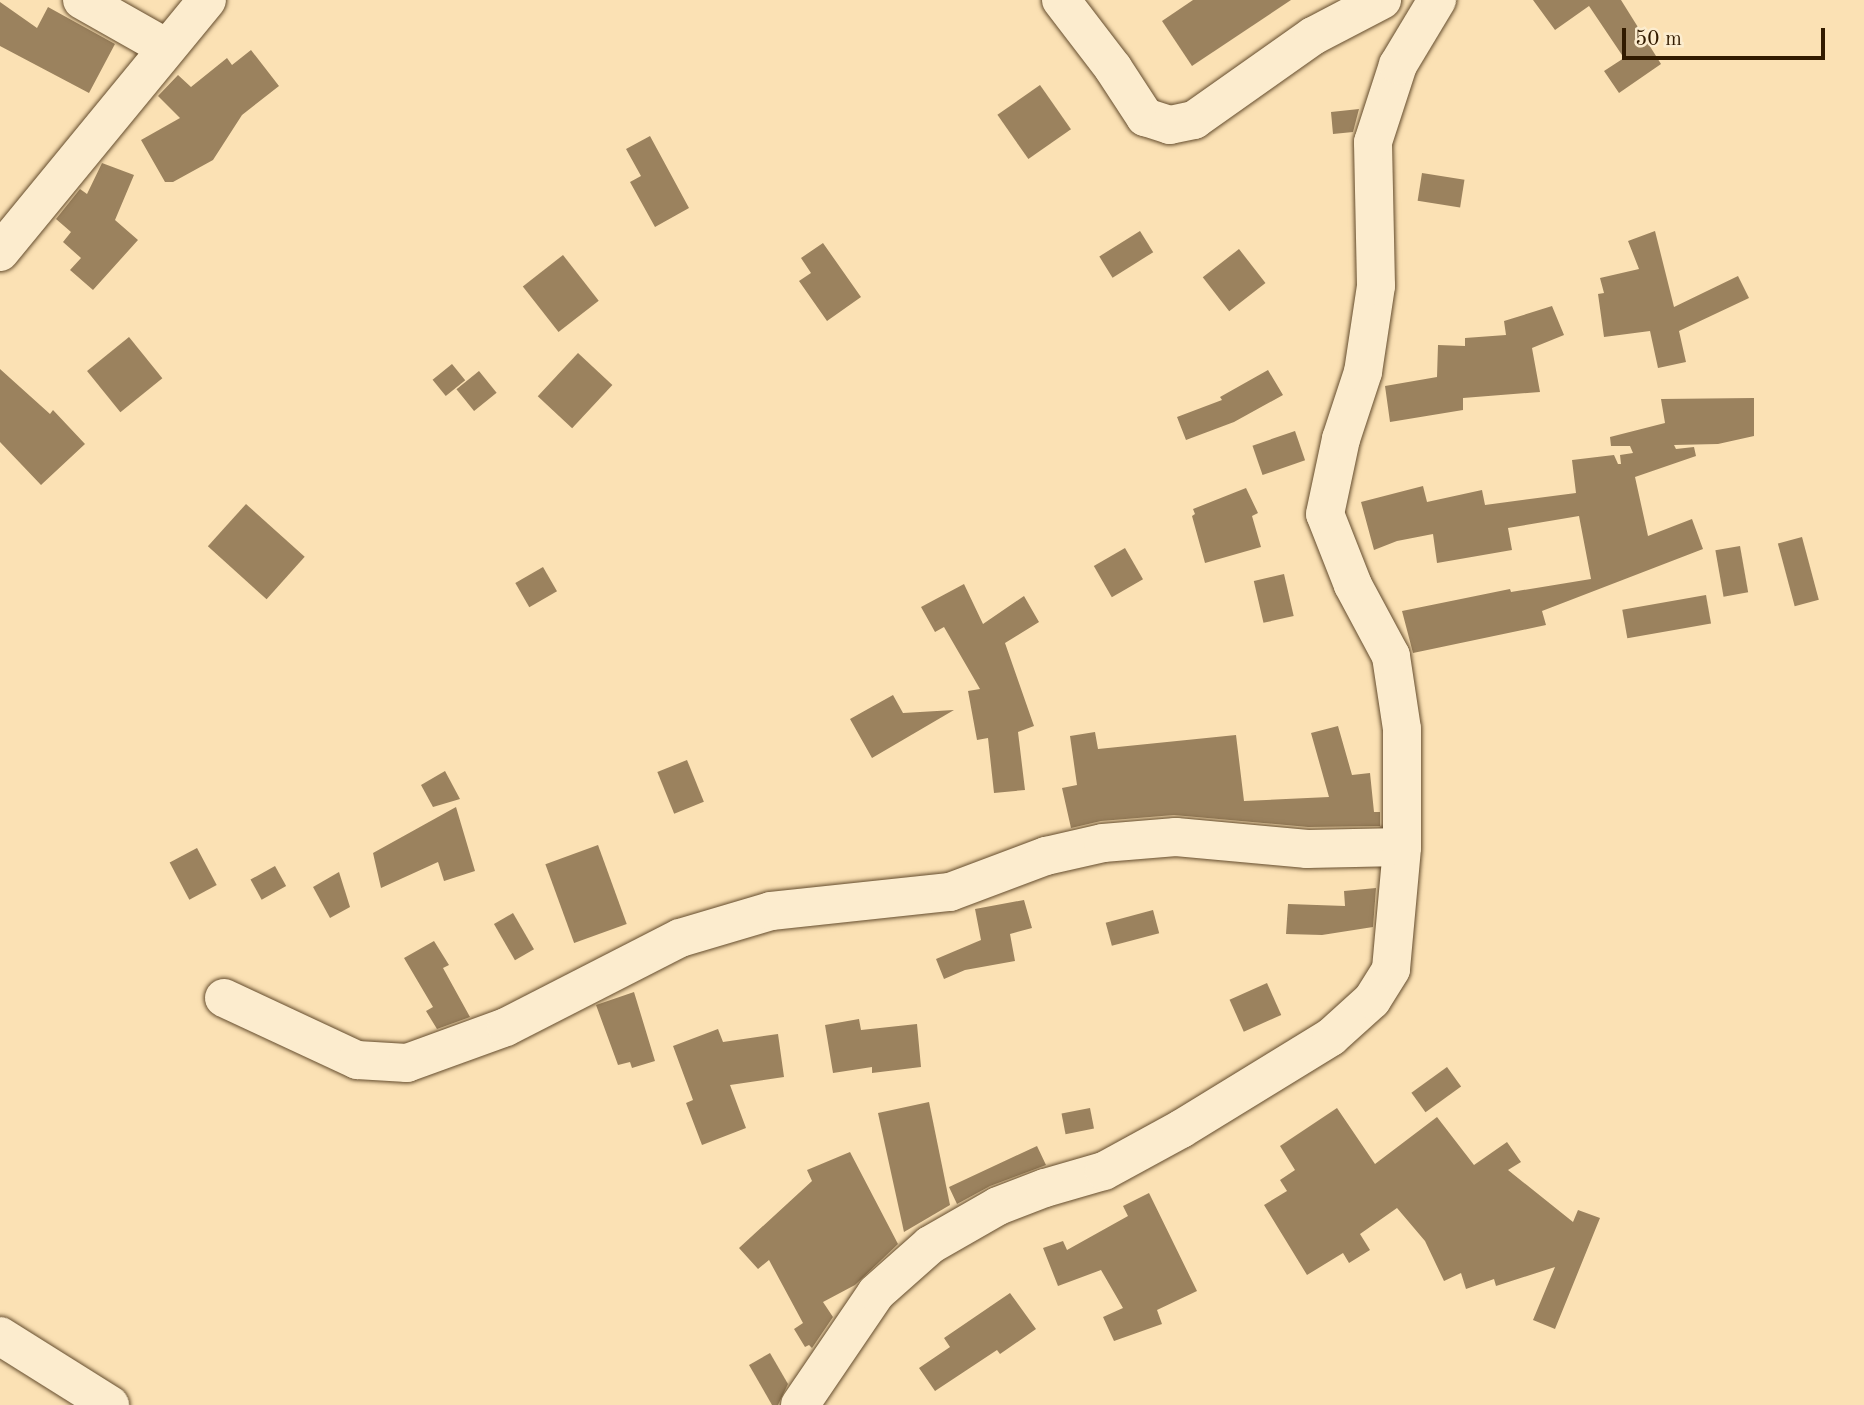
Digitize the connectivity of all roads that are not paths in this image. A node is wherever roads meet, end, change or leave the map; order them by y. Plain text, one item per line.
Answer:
1 (82, 0) edge
2 (207, 0) edge
3 (1061, 0) edge
4 (1382, 0) edge
5 (1437, 0) edge
6 (165, 47) junction
7 (0, 252) edge
8 (1402, 847) junction
9 (224, 999) dead end
10 (0, 1336) edge
11 (110, 1405) edge
12 (800, 1405) edge

1 - 6 street
2 - 6 street
3 - 4 street
5 - 8 street
6 - 7 street
8 - 9 street
8 - 12 street
10 - 11 street

